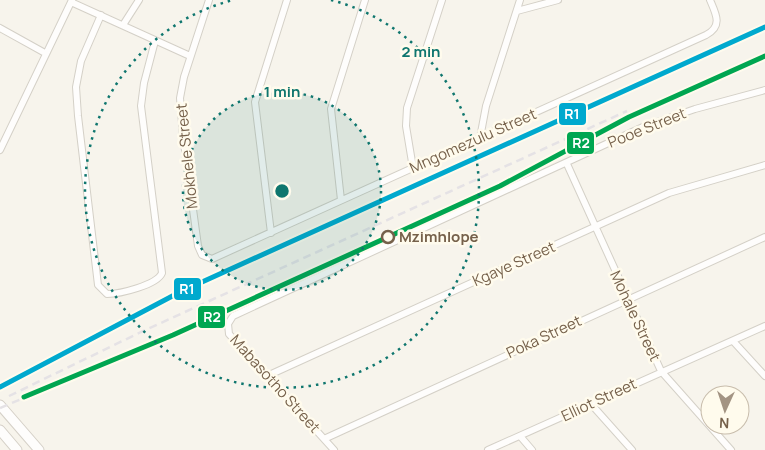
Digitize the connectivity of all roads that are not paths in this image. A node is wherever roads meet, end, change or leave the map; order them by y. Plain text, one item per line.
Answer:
1 (139, 0) edge
2 (209, 0) edge
3 (287, 0) edge
4 (364, 0) edge
5 (442, 0) edge
6 (520, 0) edge
7 (558, 0) edge
8 (710, 0) edge
9 (72, 1) edge
10 (516, 11) junction
11 (101, 15) junction
12 (123, 25) junction
13 (0, 28) edge
14 (155, 41) junction
15 (45, 53) junction
16 (190, 56) junction
17 (765, 90) edge
18 (480, 138) junction
19 (0, 150) edge
20 (567, 164) junction
21 (765, 165) edge
22 (412, 168) junction
23 (341, 200) junction
24 (596, 226) junction
25 (271, 233) junction
26 (765, 237) edge
27 (202, 255) joint
28 (627, 301) junction
29 (233, 316) joint
30 (765, 326) edge
31 (733, 341) junction
32 (660, 371) junction
33 (267, 376) junction
34 (765, 376) edge
35 (591, 404) junction
36 (0, 406) edge
37 (0, 430) edge
38 (520, 436) junction
39 (324, 439) junction
40 (17, 450) edge
41 (39, 450) edge
42 (334, 450) edge
43 (488, 450) edge
44 (532, 450) edge
45 (632, 450) edge
46 (731, 450) edge

1 - 12 street
2 - 16 street, Mokhele Street
3 - 25 street
4 - 23 street
5 - 22 street
6 - 10 street
7 - 10 street
8 - 18 street, Mngomezulu Street
9 - 11 street
9 - 15 street
10 - 18 street
11 - 12 street
11 - 14 street
12 - 14 street
13 - 15 street
14 - 16 street
15 - 19 street
16 - 27 street, Mokhele Street
17 - 20 street, Pooe Street
18 - 22 street, Mngomezulu Street
20 - 24 street, Mohale Street
20 - 29 street, Pooe Street
21 - 24 street, Kgaye Street
22 - 23 street, Mngomezulu Street
23 - 25 street, Mngomezulu Street
24 - 28 street, Mohale Street
24 - 33 street, Kgaye Street
25 - 27 street, Mngomezulu Street
26 - 28 street, Poka Street
28 - 32 street, Mohale Street
28 - 39 street, Poka Street
29 - 33 street, Mabasotho Street
30 - 31 street, Elliot Street
31 - 32 street, Elliot Street
31 - 34 street
32 - 35 street, Elliot Street
32 - 46 street, Mohale Street
33 - 39 street, Mabasotho Street
35 - 38 street, Elliot Street
35 - 45 street
36 - 41 main road
37 - 40 main road
38 - 43 street, Elliot Street
38 - 44 street
39 - 42 street, Mabasotho Street

